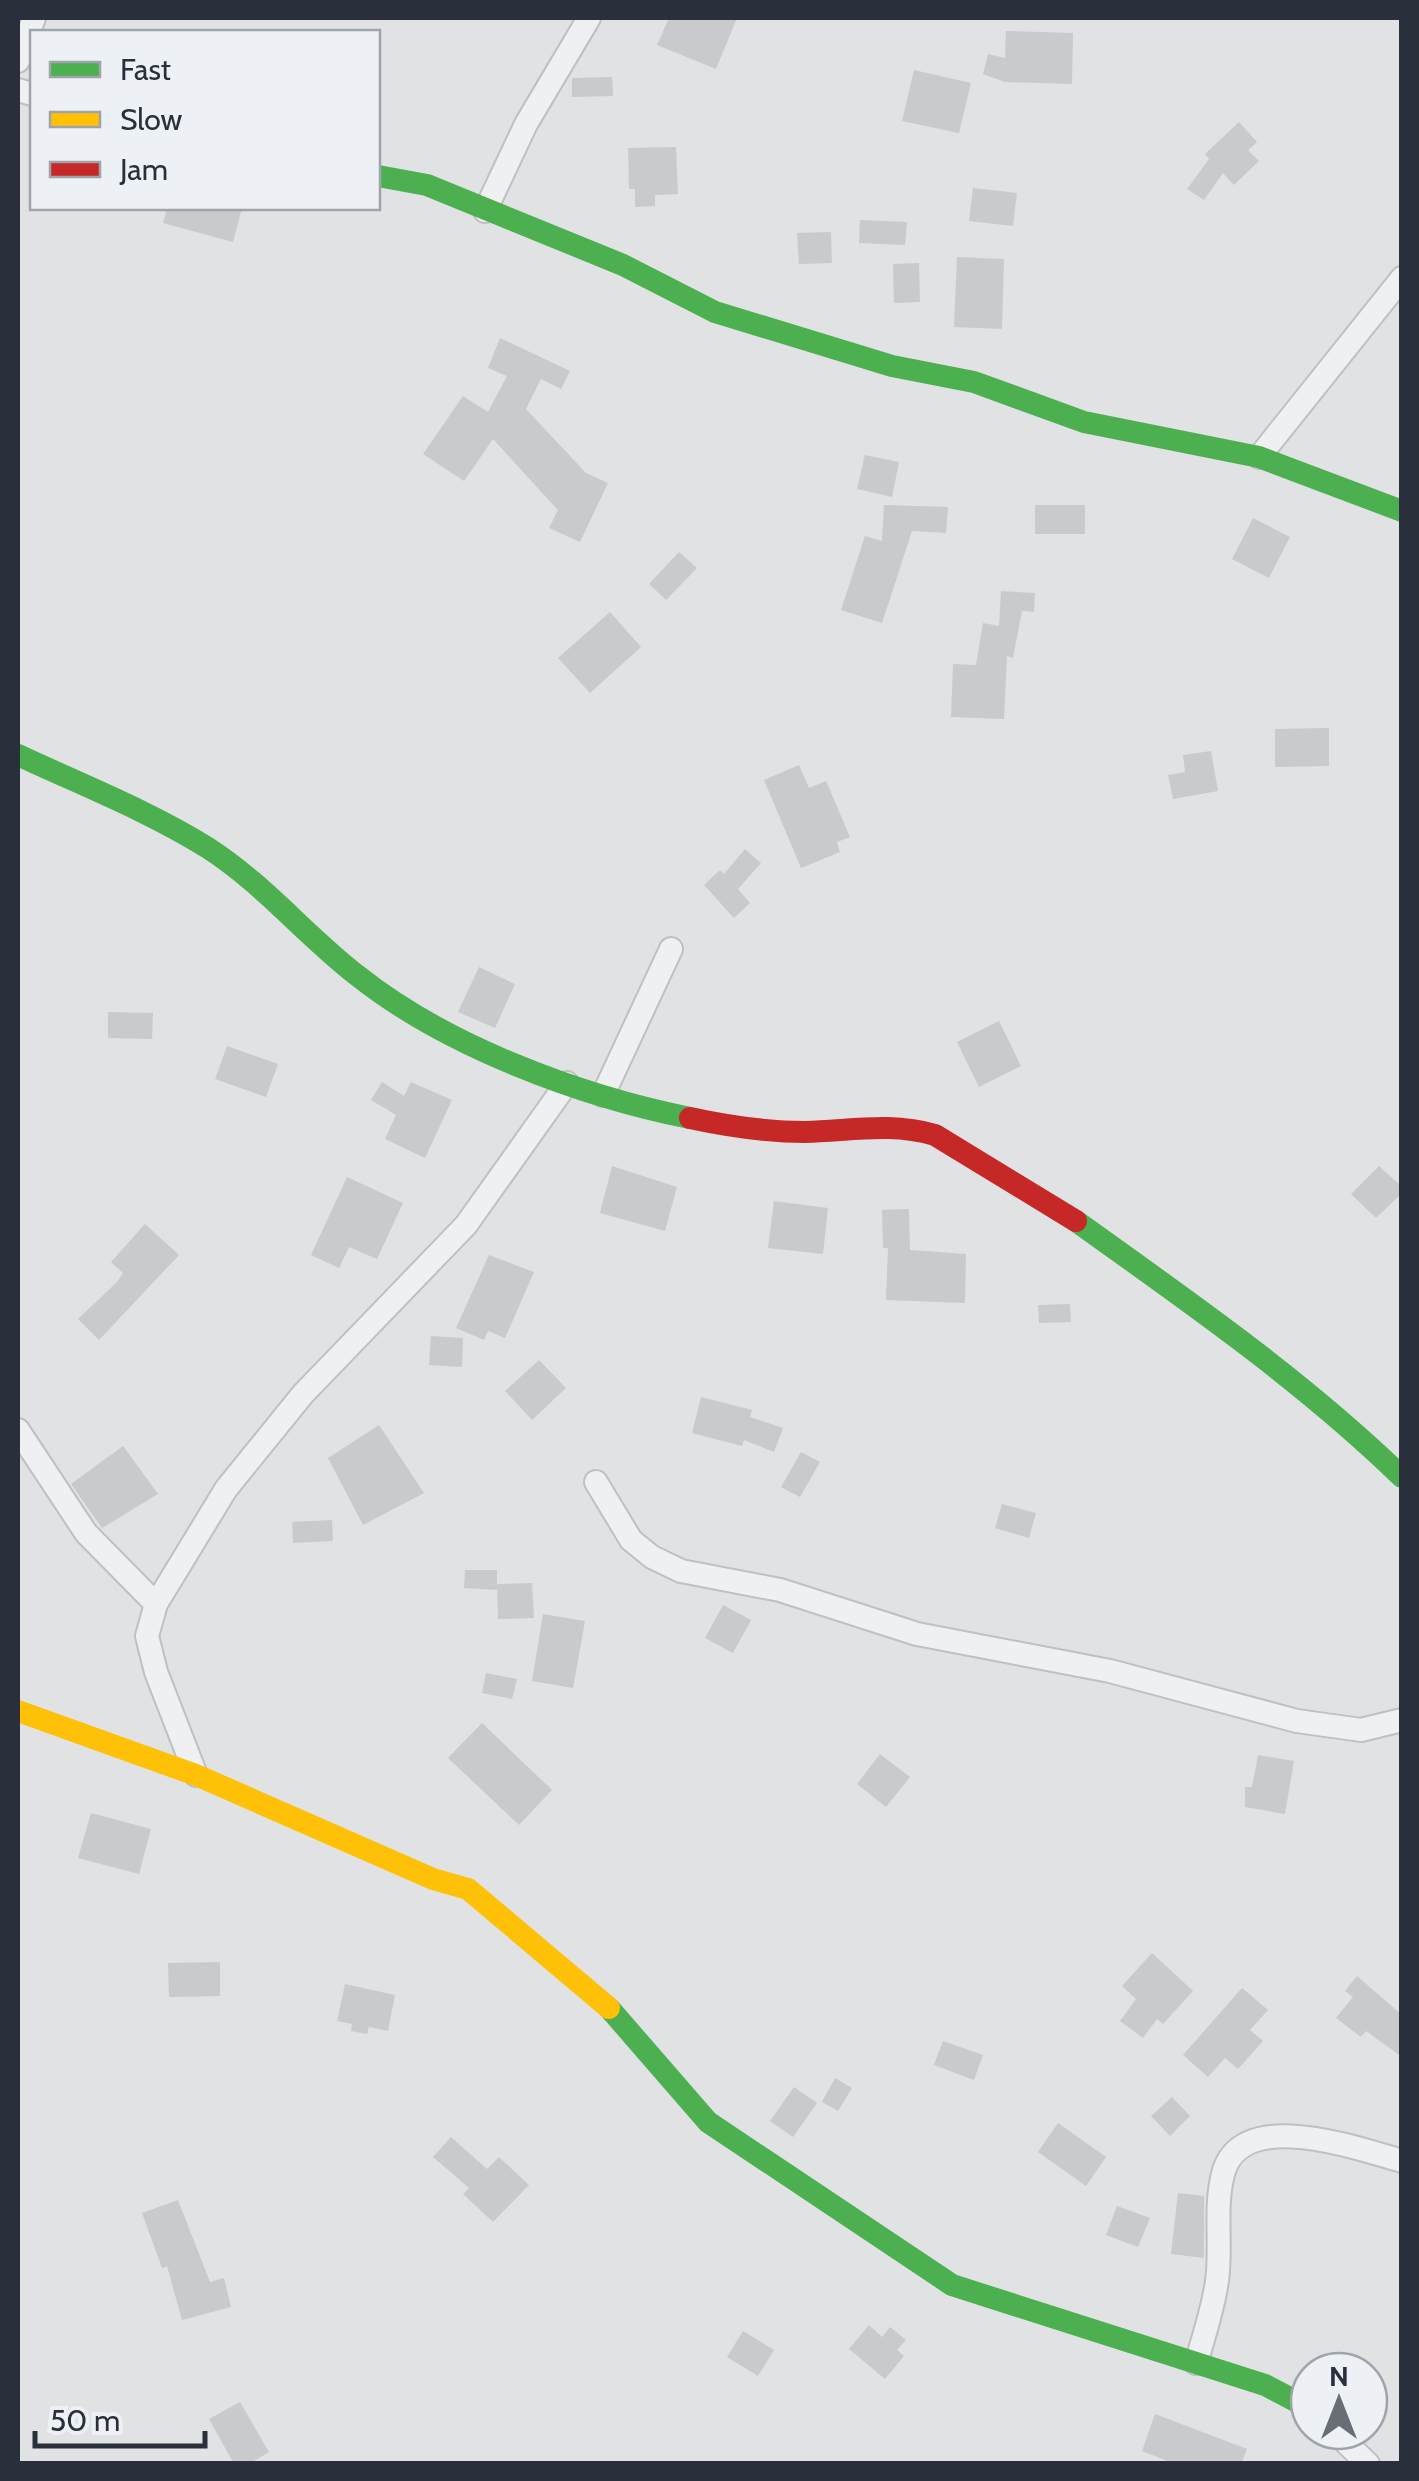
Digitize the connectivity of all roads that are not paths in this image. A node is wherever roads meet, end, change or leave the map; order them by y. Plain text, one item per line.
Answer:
1 (34, 18) edge
2 (590, 18) edge
3 (18, 61) edge
4 (380, 176) edge
5 (484, 210) junction
6 (1402, 278) edge
7 (1259, 457) junction
8 (1402, 510) edge
9 (18, 755) edge
10 (671, 949) dead end
11 (567, 1083) junction
12 (603, 1096) junction
13 (18, 1430) edge
14 (1402, 1476) edge
15 (596, 1482) dead end
16 (156, 1604) junction
17 (18, 1711) edge
18 (1402, 1720) edge
19 (196, 1775) junction
20 (1402, 2161) edge
21 (1196, 2363) junction
22 (1289, 2398) edge

1 - 3 street
2 - 5 street
4 - 5 street
5 - 7 street
6 - 7 street
7 - 8 street
9 - 11 street
10 - 12 street
11 - 12 street
11 - 16 street
12 - 14 street
13 - 16 street
15 - 18 street
16 - 19 street
17 - 19 street
19 - 21 street
20 - 21 street
21 - 22 street

